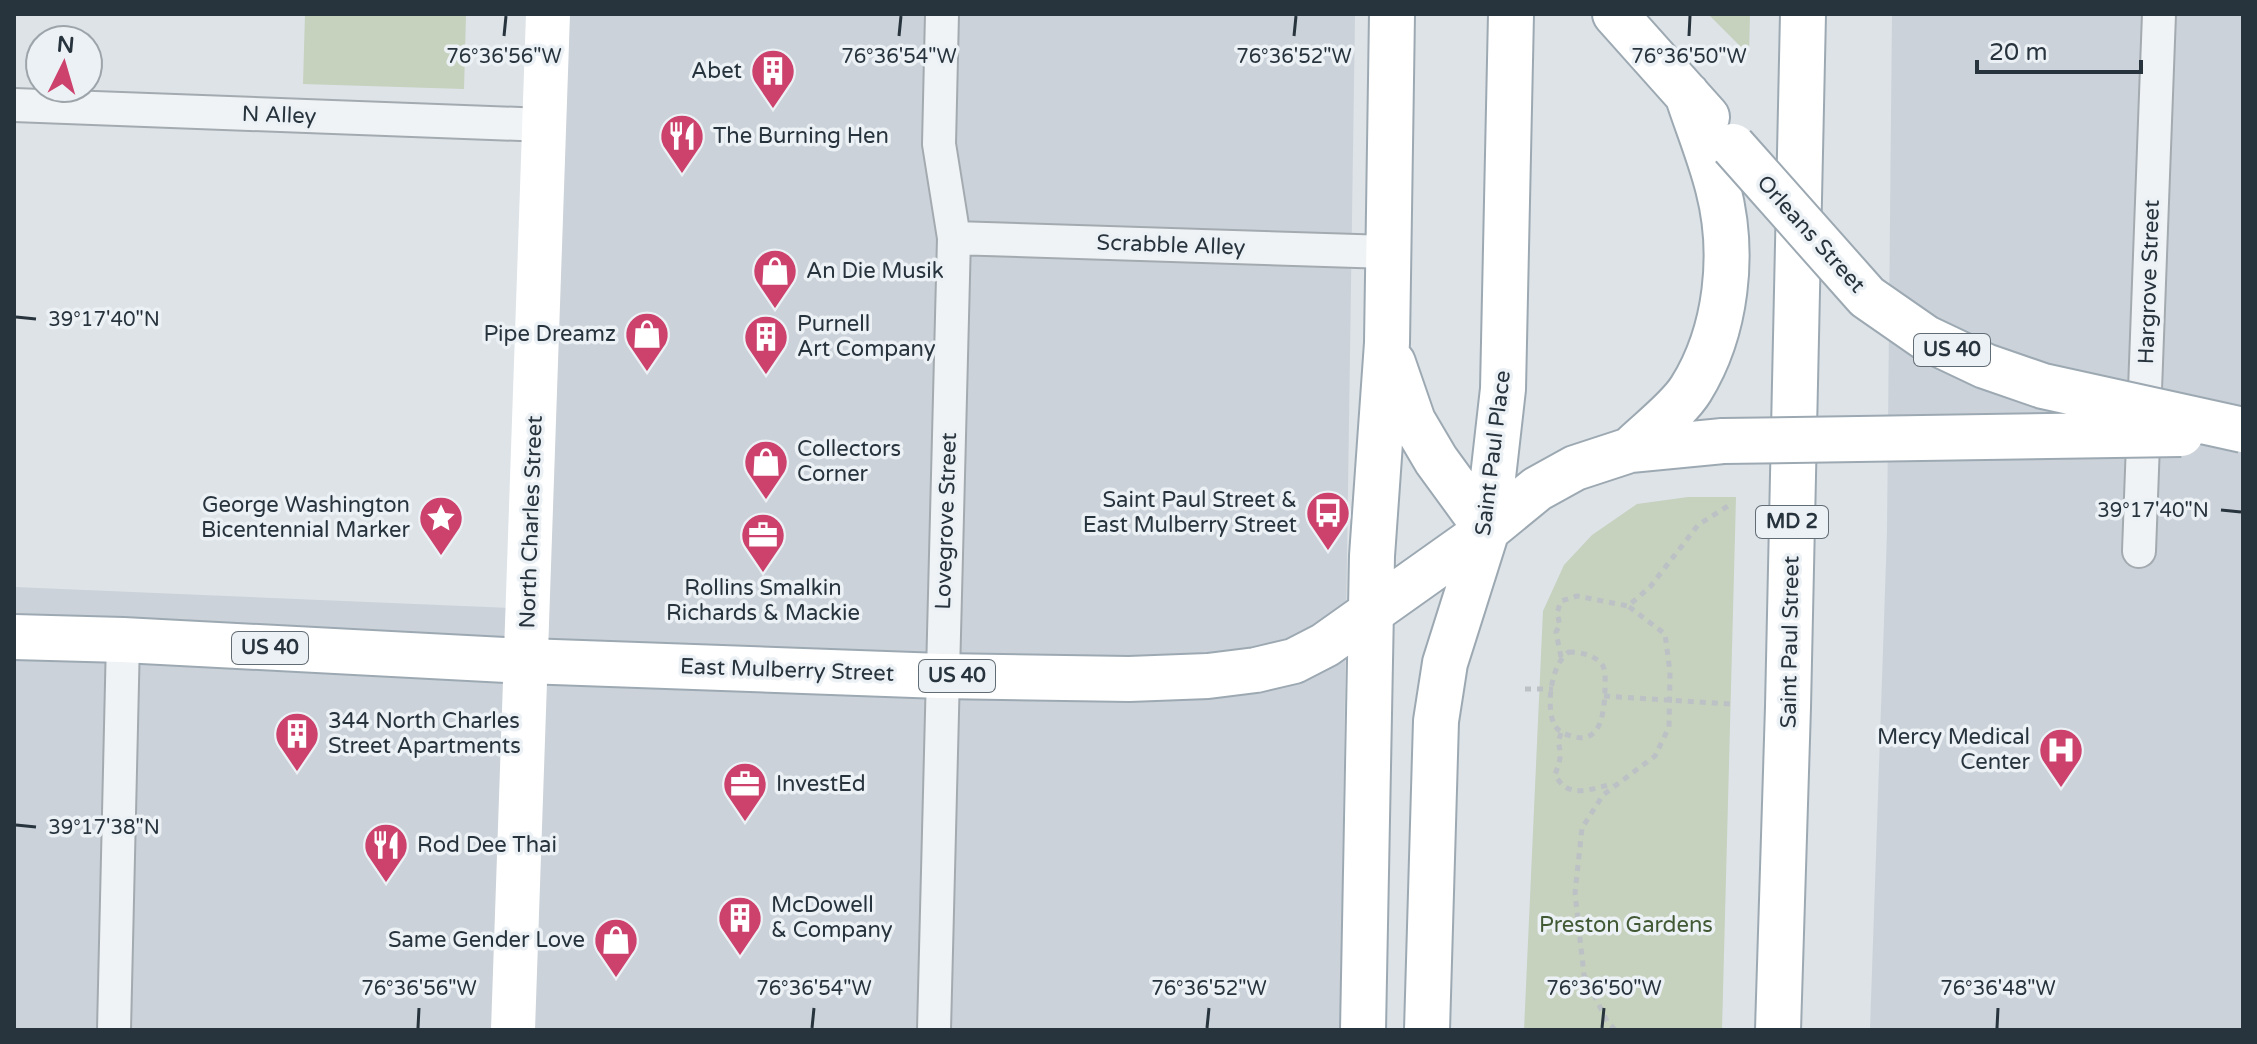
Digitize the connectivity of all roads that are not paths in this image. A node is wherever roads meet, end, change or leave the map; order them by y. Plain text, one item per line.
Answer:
1 (548, 14) edge
2 (942, 14) edge
3 (1392, 14) edge
4 (1511, 14) edge
5 (1615, 14) edge
6 (1803, 14) edge
7 (2159, 14) edge
8 (1687, 94) junction
9 (14, 105) edge
10 (545, 125) junction
11 (954, 238) junction
12 (1388, 252) junction
13 (1387, 343) junction
14 (2243, 432) edge
15 (1630, 450) junction
16 (1487, 530) junction
17 (2139, 551) dead end
18 (1372, 613) junction
19 (14, 637) edge
20 (123, 640) junction
21 (526, 661) junction
22 (941, 676) junction
23 (114, 1030) edge
24 (513, 1030) edge
25 (934, 1030) edge
26 (1363, 1030) edge
27 (1427, 1030) edge
28 (1778, 1030) edge

1 - 10 main road, North Charles Street
2 - 11 lane, Lovegrove Street
3 - 12 main road
4 - 16 main road, Saint Paul Place
5 - 8 main road, Orleans Street / US 40
6 - 28 main road, Saint Paul Street / MD 2
7 - 17 lane, Hargrove Street
8 - 14 main road, Orleans Street / US 40, bridge
8 - 15 main road
9 - 10 lane, N Alley
10 - 21 main road, North Charles Street
11 - 12 lane, Scrabble Alley
11 - 22 lane, Lovegrove Street
12 - 13 main road
13 - 16 main road
13 - 18 main road
14 - 15 main road, Orleans Street / US 40, bridge
15 - 16 main road, Orleans Street / US 40
16 - 18 main road, East Mulberry Street / US 40
16 - 27 main road, Saint Paul Place
18 - 22 main road, East Mulberry Street / US 40
18 - 26 main road
19 - 20 main road, US 40
20 - 21 main road, US 40
20 - 23 lane
21 - 22 main road, East Mulberry Street / US 40
21 - 24 main road, North Charles Street
22 - 25 lane, Lovegrove Street

